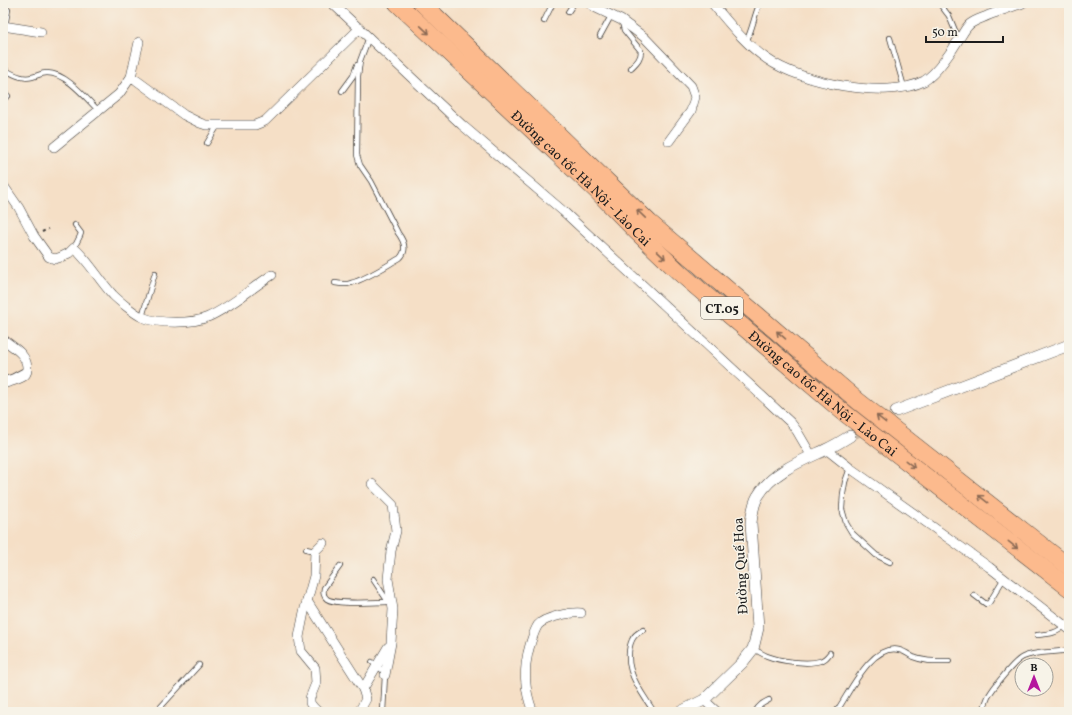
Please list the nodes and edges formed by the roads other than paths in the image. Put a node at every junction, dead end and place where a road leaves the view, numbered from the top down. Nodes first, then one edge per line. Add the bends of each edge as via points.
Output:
1 (332, 3) edge
2 (397, 3) edge
3 (422, 3) edge
4 (553, 3) edge
5 (574, 3) edge
6 (589, 3) edge
7 (712, 3) edge
8 (938, 3) edge
9 (1023, 3) edge
10 (759, 5) dead end
11 (8, 10) dead end
12 (568, 12) dead end
13 (611, 16) junction
14 (622, 20) junction
15 (544, 21) dead end
16 (4, 26) edge
17 (360, 28) junction
18 (41, 32) dead end
19 (600, 36) dead end
20 (369, 37) junction
21 (890, 38) dead end
22 (959, 40) junction
23 (139, 42) dead end
24 (746, 42) junction
25 (360, 60) junction
26 (631, 68) dead end
27 (3, 69) edge
28 (131, 77) junction
29 (904, 87) junction
30 (342, 91) dead end
31 (8, 96) dead end
32 (3, 99) edge
33 (98, 110) junction
34 (218, 126) junction
35 (669, 141) dead end
36 (207, 143) dead end
37 (54, 147) dead end
38 (3, 185) edge
39 (75, 225) dead end
40 (74, 248) junction
41 (155, 273) dead end
42 (272, 275) dead end
43 (335, 283) dead end
44 (142, 317) junction
45 (3, 339) edge
46 (1069, 345) edge
47 (27, 369) junction
48 (3, 380) edge
49 (3, 384) edge
50 (896, 411) tunnel mouth
51 (850, 436) tunnel mouth
52 (826, 449) junction
53 (811, 455) junction
54 (850, 468) junction
55 (372, 484) dead end
56 (323, 543) dead end
57 (306, 548) dead end
58 (315, 551) junction
59 (890, 562) dead end
60 (340, 566) dead end
61 (1069, 566) edge
62 (1004, 578) junction
63 (373, 580) dead end
64 (1069, 588) edge
65 (974, 595) dead end
66 (307, 601) junction
67 (390, 605) junction
68 (582, 614) dead end
69 (1067, 627) edge
70 (644, 630) dead end
71 (1038, 635) dead end
72 (391, 643) junction
73 (753, 648) junction
74 (1069, 650) edge
75 (830, 654) dead end
76 (949, 661) dead end
77 (374, 664) junction
78 (199, 665) dead end
79 (385, 675) junction
80 (363, 689) junction
81 (704, 700) junction
82 (770, 700) dead end
83 (156, 712) edge
84 (318, 712) edge
85 (359, 712) edge
86 (383, 712) edge
87 (532, 712) edge
88 (654, 712) edge
89 (680, 712) edge
90 (717, 712) edge
91 (756, 712) edge
92 (836, 712) edge
93 (983, 712) edge

1 - 17 street
2 -> 64 highway, Đường cao tốc Hà Nội - Lào Cai / CT.05 via 597,191 680,273 842,411
61 -> 3 highway, Đường cao tốc Hà Nội - Lào Cai / CT.05 via 858,401 650,223
4 - 15 lane
5 - 12 lane
6 - 13 street
7 - 24 street
8 - 22 lane via 949,16
9 - 22 street via 971,23
10 - 24 lane
11 - 16 lane
13 - 14 street
13 - 19 lane
14 - 26 lane via 624,30 641,51 641,56
14 - 35 street via 644,37 691,86 695,97 691,111
16 - 18 street
17 - 20 street
17 - 34 street via 265,121 255,125
20 - 25 lane
20 - 53 street via 462,125 563,211 785,418
21 - 29 lane
22 - 29 street via 937,70 926,80
23 - 28 street
24 - 29 street via 768,60 813,79 847,87 879,90
25 - 30 lane
25 - 43 lane via 357,155 405,247 400,258 364,278 350,284
27 - 33 lane via 21,78 55,74 67,80
28 - 33 street via 119,94
28 - 34 street via 184,115 206,126
31 - 32 lane
33 - 37 street
34 - 36 lane
38 - 40 street via 49,257 61,257
39 - 40 lane via 81,233
40 - 44 street via 113,295
41 - 44 lane
42 - 44 street via 207,318 178,322
45 - 47 street via 20,353
46 - 50 street
47 - 48 lane
47 - 49 street via 25,376
51 - 52 street, Đường Quế Hoa
52 - 53 street, Đường Quế Hoa
52 - 54 street
53 - 73 street, Đường Quế Hoa via 781,472 766,485 752,510 758,628
54 - 59 lane via 843,494 842,509 846,523 852,533 876,555
54 - 62 street
55 - 67 street via 393,506 396,531 388,579
56 - 58 street
57 - 58 lane
58 - 66 street via 314,576
60 - 67 lane via 324,588 327,600
62 - 65 lane via 989,603 986,604
62 - 69 street
63 - 67 lane
66 - 80 street
66 - 84 street via 299,646 315,668 316,683 310,703
67 - 72 street
68 - 87 street via 565,614 537,626 528,653 525,673 527,699
69 - 71 lane via 1057,632
70 - 88 lane via 632,639 629,662 635,680
72 - 77 street
72 - 79 street
73 - 75 lane via 768,656 807,663 820,662
73 - 81 street, Đường Quế Hoa via 742,663
74 - 93 lane via 1022,657 996,685
76 - 92 lane via 925,661 898,649 877,655 865,667
77 - 79 lane
77 - 80 street
78 - 83 lane
79 - 86 lane
80 - 85 street via 366,698
81 - 89 street, Đường Quế Hoa
81 - 90 street
82 - 91 lane via 762,703

